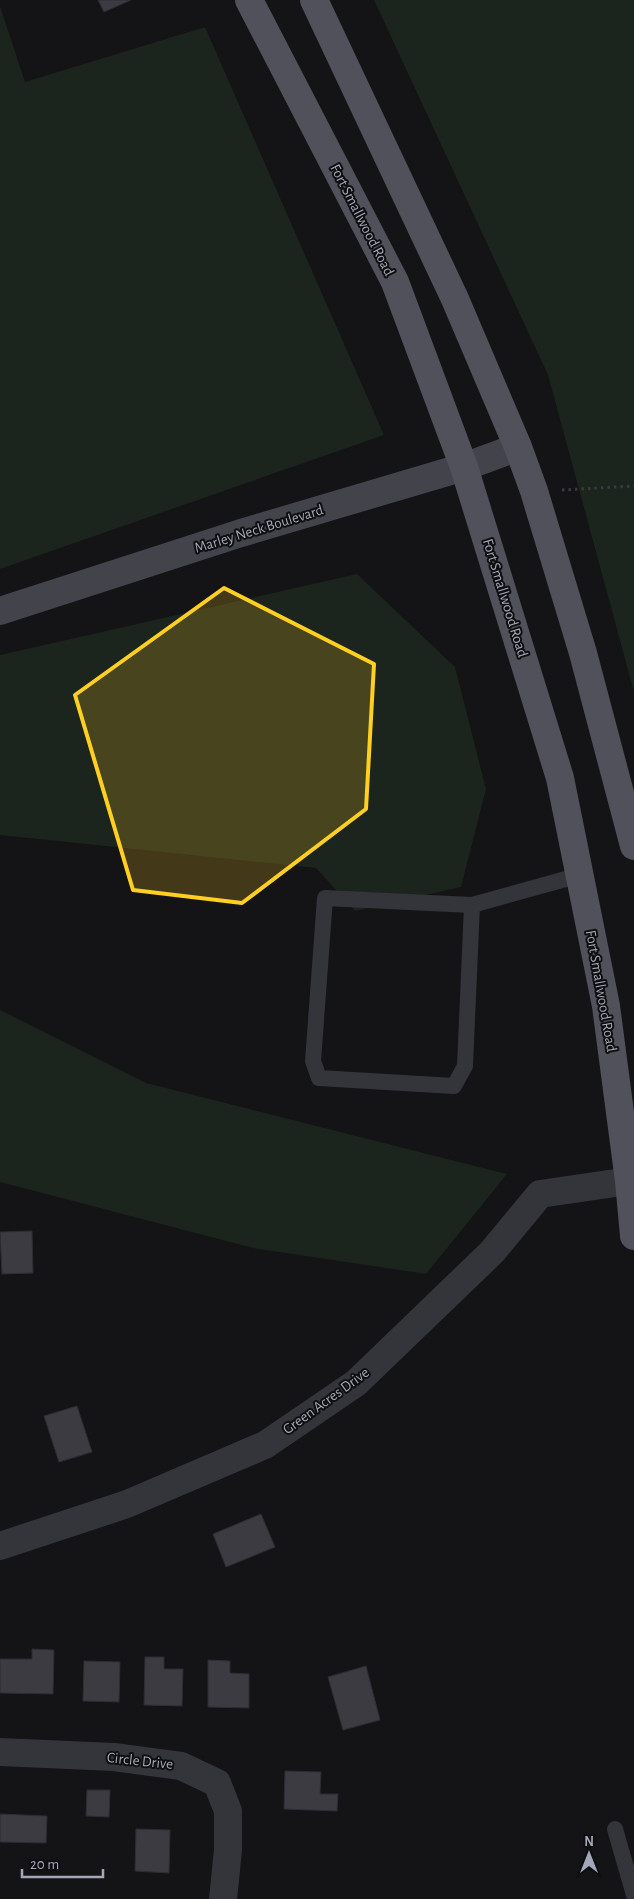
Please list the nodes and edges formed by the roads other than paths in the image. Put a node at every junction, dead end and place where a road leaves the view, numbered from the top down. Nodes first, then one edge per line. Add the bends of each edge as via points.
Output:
1 (249, 0) edge
2 (314, 0) edge
3 (518, 448) junction
4 (464, 467) junction
5 (0, 611) edge
6 (634, 846) edge
7 (580, 875) junction
8 (472, 905) junction
9 (629, 1181) junction
10 (634, 1236) edge
11 (0, 1546) edge
12 (0, 1752) edge
13 (616, 1829) dead end
14 (633, 1888) edge
15 (223, 1899) edge

1 - 4 main road, Fort Smallwood Road via 394,282
2 - 3 main road via 454,299
3 - 4 main road, Marley Neck Boulevard
3 - 6 main road via 583,653
4 - 5 main road, Marley Neck Boulevard via 241,533
4 - 7 main road, Fort Smallwood Road via 560,778
7 - 8 lane
7 - 9 main road, Fort Smallwood Road via 606,1006
8 - 8 lane via 325,898 313,1061 319,1078 454,1086 465,1066
9 - 10 main road, Fort Smallwood Road
9 - 11 street, Green Acres Drive via 540,1194 492,1252 356,1383 265,1445 127,1504
12 - 15 street, Circle Drive via 114,1757 181,1766 217,1783 228,1812
13 - 14 lane

